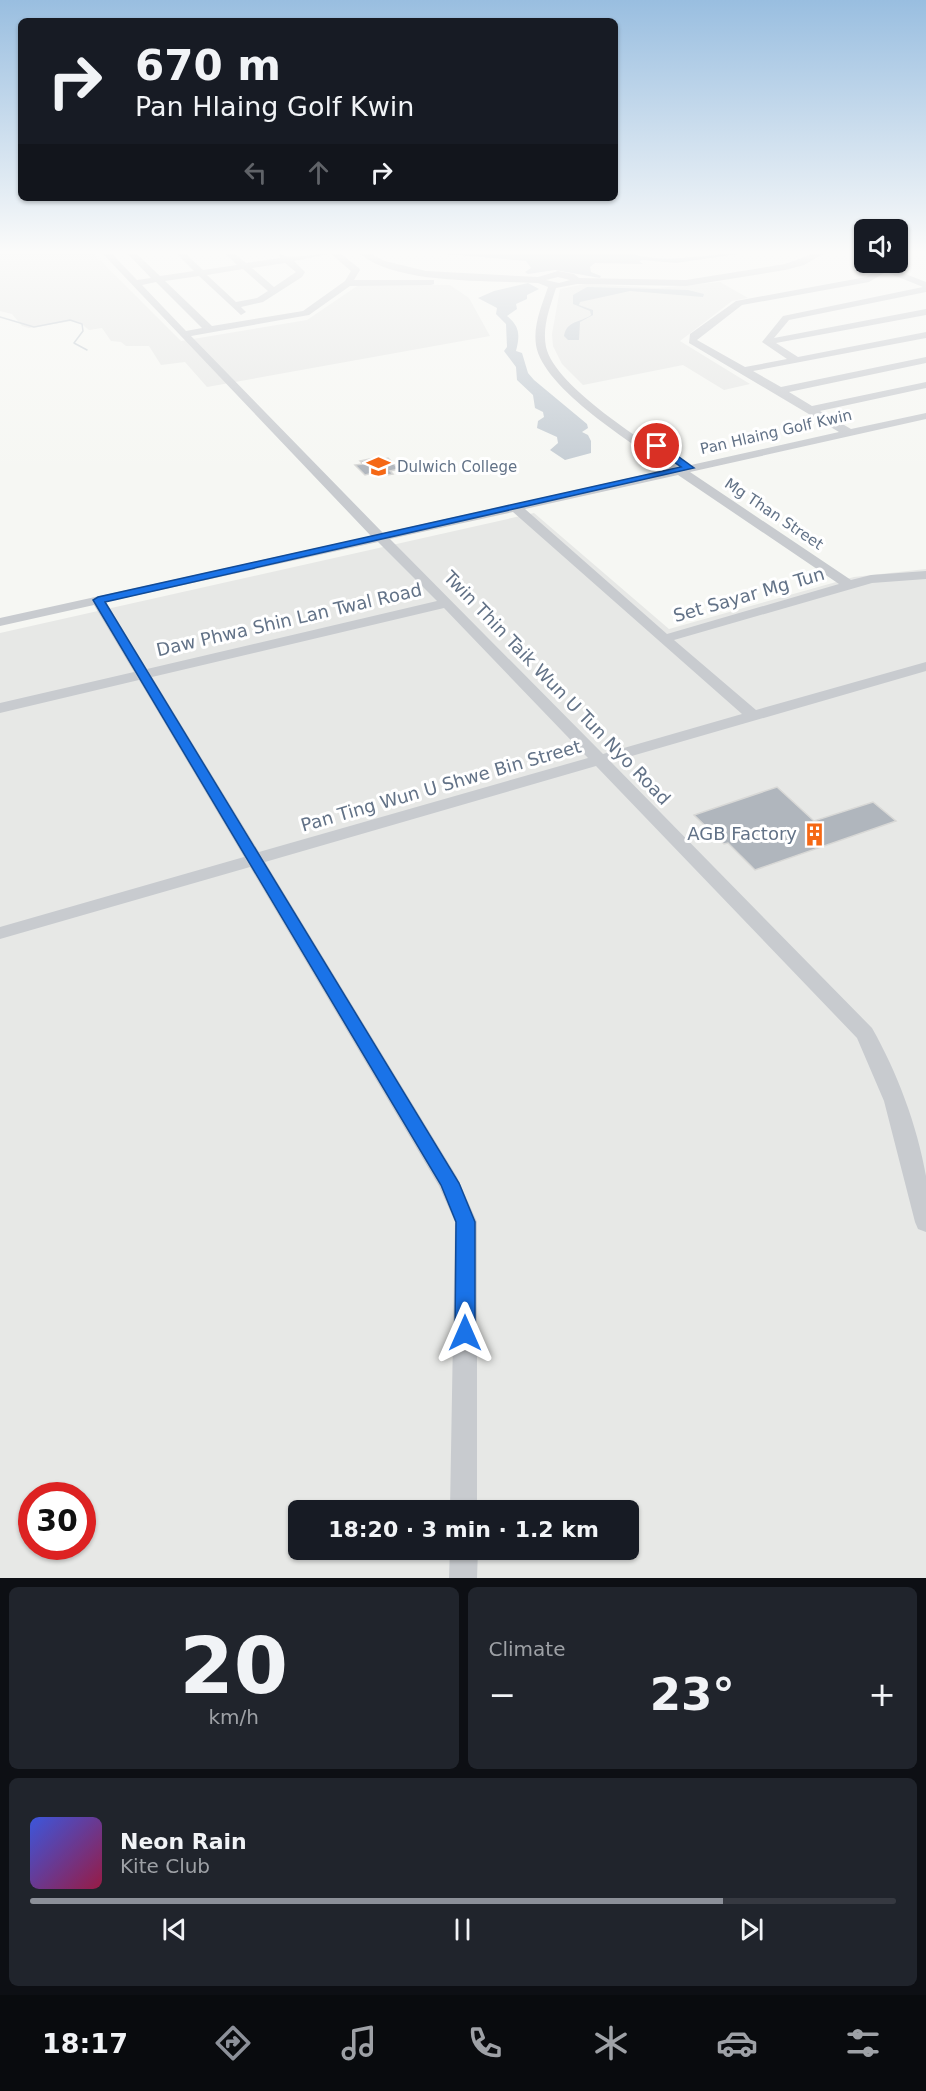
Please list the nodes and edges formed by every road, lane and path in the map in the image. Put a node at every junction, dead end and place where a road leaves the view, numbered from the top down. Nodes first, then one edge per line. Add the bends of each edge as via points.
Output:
1 (178, 328) edge
2 (208, 328) edge
3 (224, 328) edge
4 (542, 328) edge
5 (705, 328) edge
6 (777, 328) edge
7 (847, 328) edge
8 (852, 328) edge
9 (210, 330) junction
10 (184, 334) junction
11 (926, 335) edge
12 (767, 342) junction
13 (882, 344) junction
14 (796, 360) junction
15 (923, 363) edge
16 (744, 370) junction
17 (926, 385) edge
18 (779, 391) junction
19 (810, 410) junction
20 (926, 416) edge
21 (849, 433) junction
22 (685, 469) junction
23 (516, 508) junction
24 (380, 537) junction
25 (926, 575) edge
26 (849, 585) junction
27 (98, 600) junction
28 (447, 603) junction
29 (0, 622) edge
30 (664, 639) junction
31 (926, 666) edge
32 (144, 674) junction
33 (0, 708) edge
34 (755, 717) junction
35 (601, 762) junction
36 (253, 859) junction
37 (0, 933) edge
38 (926, 1222) edge
39 (464, 1500) edge
40 (464, 1560) edge
41 (463, 1578) edge

1 - 10 street, Twin Thin Taik Wun U Tun Nyo Road
2 - 9 street
3 - 9 street
4 - 22 street, Mg Than Street via 543,355 578,396
5 - 16 street via 692,341
6 - 12 street
7 - 12 street
8 - 13 street
9 - 10 street
10 - 24 street, Twin Thin Taik Wun U Tun Nyo Road
11 - 13 street
12 - 14 street
13 - 14 street
13 - 15 street
14 - 16 street
15 - 18 street
16 - 18 street
17 - 19 street
18 - 19 street
19 - 21 street
20 - 21 street, Pan Hlaing Golf Kwin
21 - 22 street, Pan Hlaing Golf Kwin
22 - 23 street, Pan Hlaing Golf Kwin
22 - 26 street, Mg Than Street
23 - 24 street, Pan Hlaing Golf Kwin
23 - 30 street
24 - 27 street, Pan Hlaing Golf Kwin
24 - 28 street, Twin Thin Taik Wun U Tun Nyo Road
25 - 26 street, Set Sayar Mg Tun
26 - 30 street, Set Sayar Mg Tun
27 - 29 street, Pan Hlaing Golf Kwin
27 - 32 street
28 - 32 street, Daw Phwa Shin Lan Twal Road
28 - 35 street, Twin Thin Taik Wun U Tun Nyo Road
30 - 34 street, Set Sayar Mg Tun
31 - 34 street, Pan Ting Wun U Shwe Bin Street
32 - 33 street, Daw Phwa Shin Lan Twal Road
32 - 36 street
34 - 35 street, Pan Ting Wun U Shwe Bin Street
35 - 36 street, Pan Ting Wun U Shwe Bin Street
35 - 38 street, Twin Thin Taik Wun U Tun Nyo Road via 865,1033 890,1086
36 - 37 street, Pan Ting Wun U Shwe Bin Street
36 - 39 street via 449,1183 466,1222
40 - 41 street

